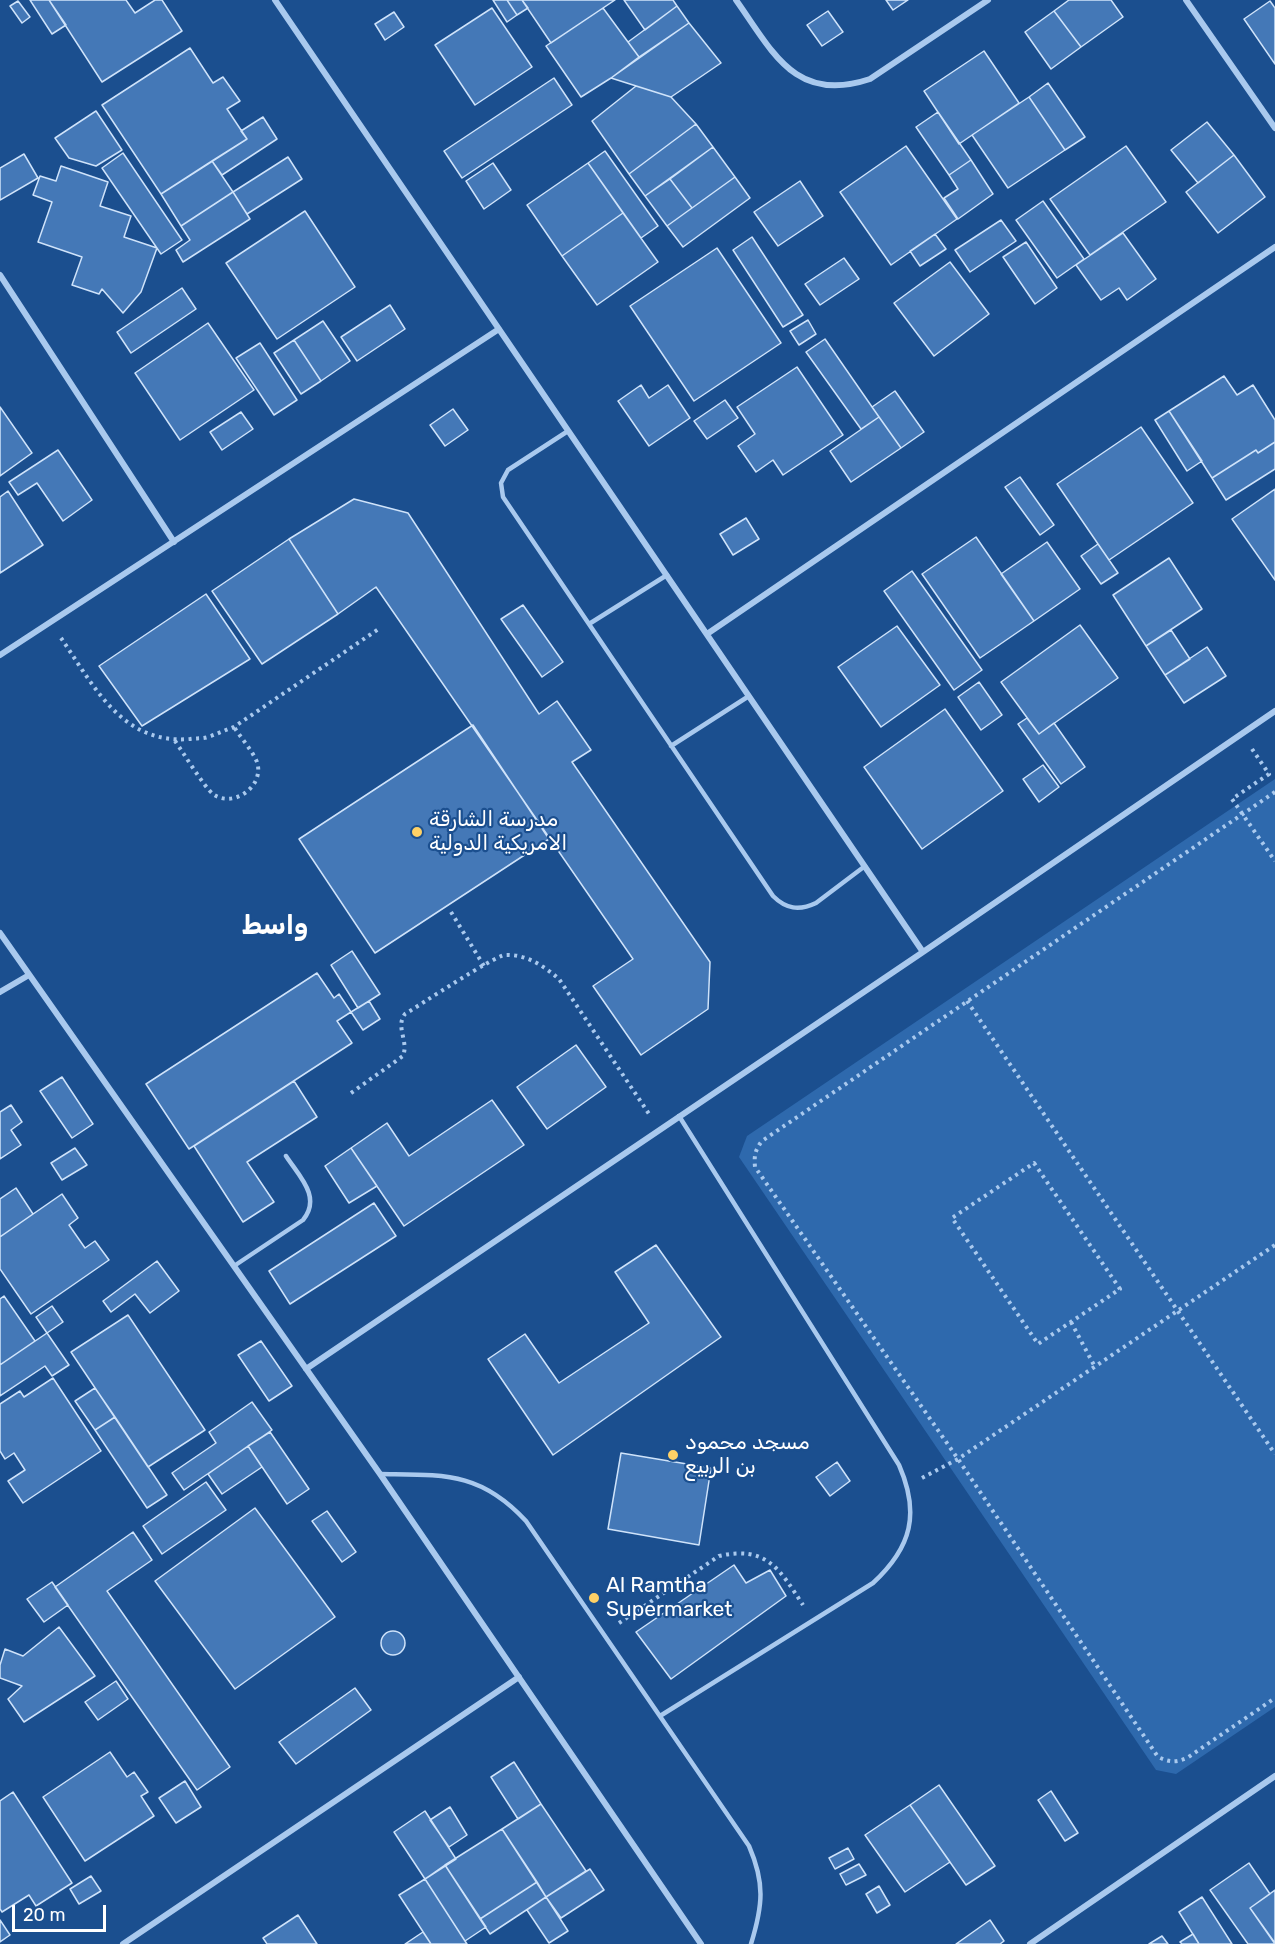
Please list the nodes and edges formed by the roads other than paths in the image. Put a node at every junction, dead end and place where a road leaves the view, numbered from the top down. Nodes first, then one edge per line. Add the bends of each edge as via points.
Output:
1 (275, 0) edge
2 (736, 0) edge
3 (988, 0) edge
4 (1186, 0) edge
5 (1275, 128) edge
6 (1275, 247) edge
7 (0, 275) edge
8 (499, 329) junction
9 (568, 431) junction
10 (174, 542) junction
11 (667, 575) junction
12 (589, 624) junction
13 (707, 634) junction
14 (0, 655) edge
15 (749, 696) junction
16 (1275, 711) edge
17 (671, 746) junction
18 (865, 866) junction
19 (0, 933) edge
20 (923, 952) junction
21 (29, 975) junction
22 (0, 992) edge
23 (679, 1116) junction
24 (286, 1156) dead end
25 (234, 1266) junction
26 (306, 1369) junction
27 (380, 1474) junction
28 (519, 1677) junction
29 (660, 1716) junction
30 (1275, 1776) edge
31 (123, 1944) edge
32 (701, 1944) edge
33 (751, 1944) edge
34 (1030, 1944) edge

1 - 8 street
2 - 3 street via 779,60 811,82 831,86 870,79
4 - 5 street
6 - 13 street
7 - 10 street
8 - 9 street
8 - 10 street
9 - 11 street
9 - 12 lane via 508,470 500,490
10 - 14 street
11 - 12 lane
11 - 13 street
12 - 17 lane
13 - 15 street
15 - 17 lane
15 - 18 street
16 - 20 street
17 - 18 lane via 773,896 788,907 798,909 816,903
18 - 20 street
19 - 21 street
20 - 23 street
21 - 22 street
21 - 25 street
23 - 26 street
23 - 29 lane via 899,1465 908,1485 911,1507 902,1550 873,1583
24 - 25 lane via 310,1193 308,1214
25 - 26 street
26 - 27 street
27 - 28 street
27 - 29 lane via 459,1478 496,1494 512,1506
28 - 31 street
28 - 32 street
29 - 33 lane via 749,1846 756,1863 762,1899
30 - 34 street

